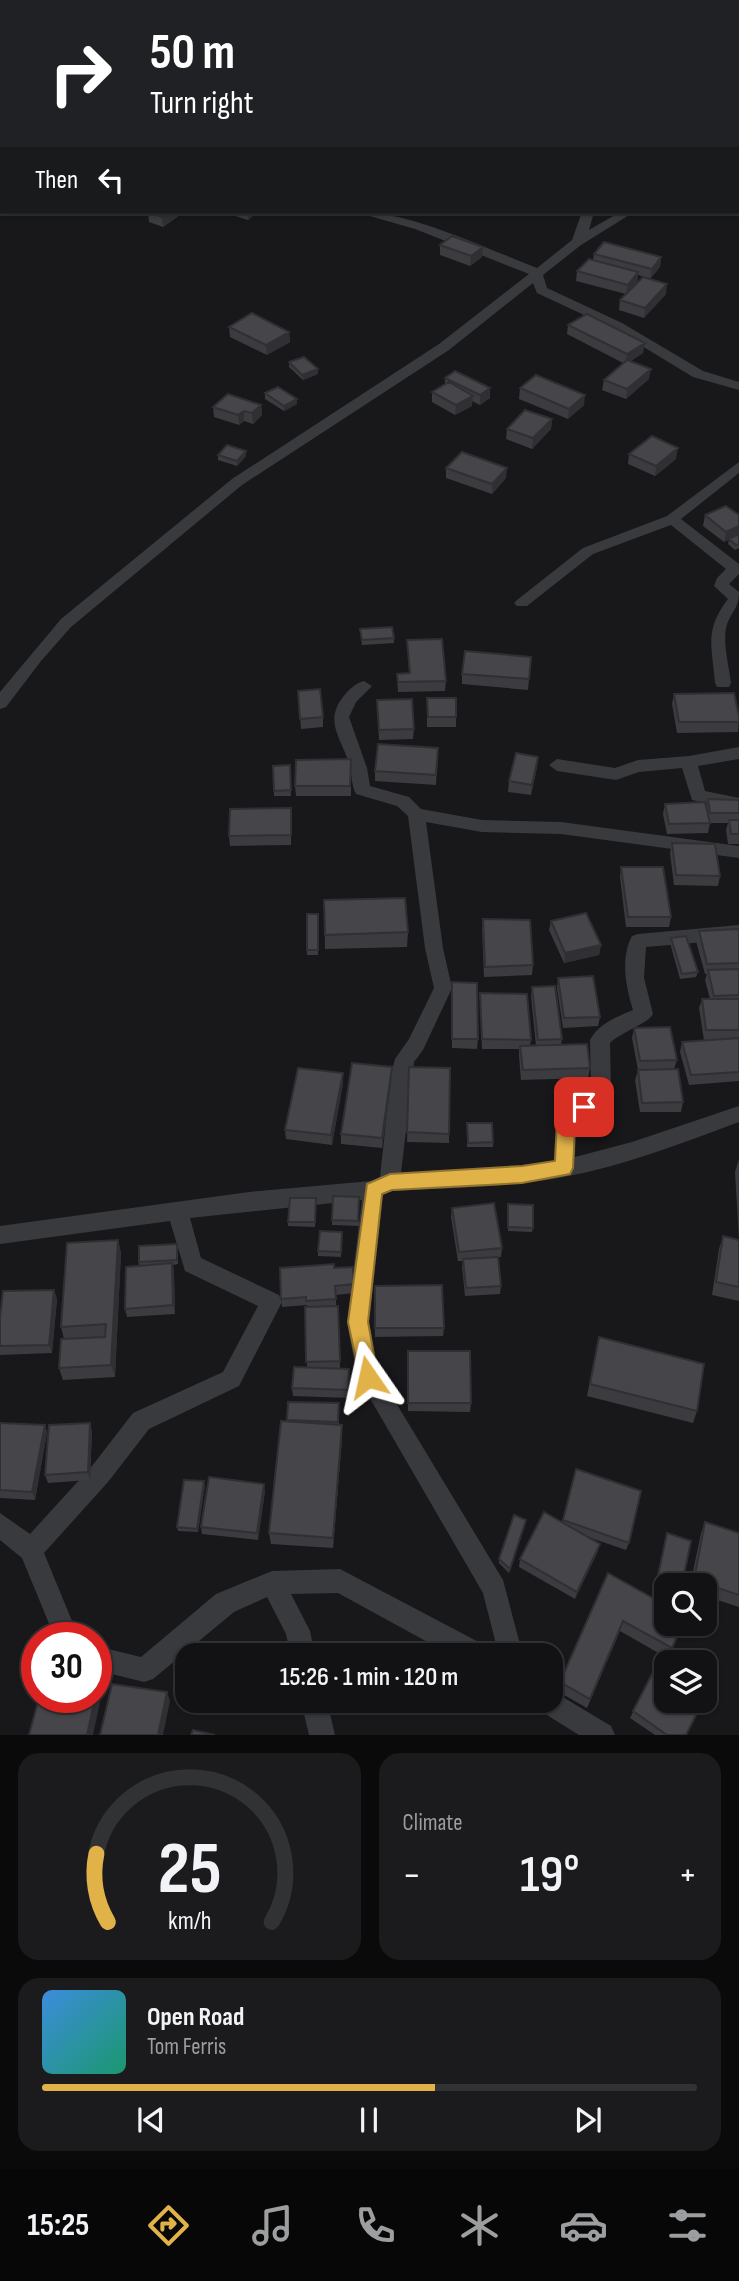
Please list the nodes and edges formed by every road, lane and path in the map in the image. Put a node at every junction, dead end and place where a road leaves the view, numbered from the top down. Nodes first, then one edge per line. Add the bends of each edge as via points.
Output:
1 (370, 214) edge
2 (588, 214) edge
3 (625, 214) edge
4 (577, 242) junction
5 (536, 272) junction
6 (739, 386) edge
7 (739, 466) edge
8 (672, 519) junction
9 (522, 603) dead end
10 (723, 682) dead end
11 (364, 686) dead end
12 (3, 695) edge
13 (739, 753) edge
14 (689, 762) junction
15 (557, 765) dead end
16 (739, 804) edge
17 (416, 814) junction
18 (739, 852) edge
19 (739, 932) edge
20 (739, 1114) edge
21 (564, 1168) junction
22 (382, 1186) junction
23 (178, 1211) junction
24 (0, 1236) edge
25 (0, 1525) edge
26 (31, 1550) junction
27 (272, 1583) junction
28 (60, 1622) edge
29 (300, 1643) edge
30 (455, 1643) edge
31 (508, 1643) edge
32 (112, 1662) edge
33 (563, 1710) edge
34 (316, 1713) edge
35 (321, 1735) edge
36 (602, 1735) edge

1 - 5 street via 419,227
2 - 4 street
3 - 4 street
4 - 5 street
5 - 6 street via 541,290 618,327 698,374
5 - 12 street via 444,347 237,482 66,624
7 - 8 street
8 - 9 street via 587,551
8 - 10 street via 734,568 721,586 737,598 718,630
11 - 17 street via 342,710 340,727 359,767 362,790 403,801
13 - 14 street
14 - 15 street via 638,766 616,774
14 - 16 street via 698,796
17 - 18 street via 482,826 561,828
17 - 22 street via 443,988 405,1059
19 - 21 street via 638,941 632,959 633,978 644,1014 614,1027 600,1040 601,1091 566,1122
20 - 21 street via 606,1159
21 - 22 street
22 - 23 street
22 - 31 street via 358,1322 368,1377 494,1589
23 - 24 street
23 - 26 street via 192,1264 271,1302 231,1379 141,1421
25 - 26 street
26 - 28 street
27 - 29 street
27 - 30 street via 340,1581
27 - 32 street via 225,1603 144,1671
33 - 36 street
34 - 35 street

